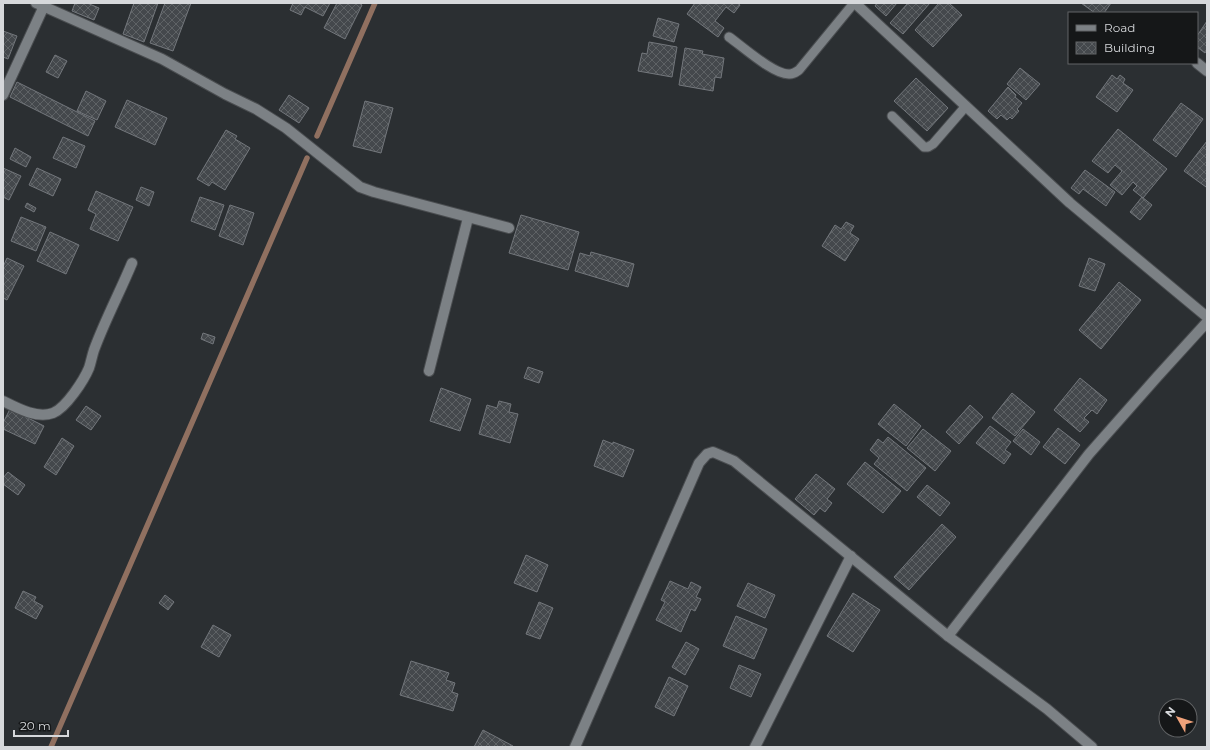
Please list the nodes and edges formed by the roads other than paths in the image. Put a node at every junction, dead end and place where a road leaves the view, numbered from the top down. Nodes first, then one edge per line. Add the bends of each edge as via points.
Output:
1 (854, 3) edge
2 (40, 4) edge
3 (729, 37) dead end
4 (1198, 63) edge
5 (1207, 71) edge
6 (3, 95) edge
7 (966, 106) junction
8 (892, 116) dead end
9 (468, 218) junction
10 (509, 228) dead end
11 (132, 262) dead end
12 (1207, 316) edge
13 (1207, 322) edge
14 (429, 371) dead end
15 (3, 401) edge
16 (851, 556) junction
17 (948, 636) junction
18 (575, 747) edge
19 (755, 747) edge
20 (1092, 747) edge

1 - 3 lane via 794,73 782,73 767,65
1 - 7 street
2 - 6 street
2 - 9 street via 162,59 256,109 286,128 360,187
4 - 5 street
7 - 8 lane via 928,147 924,147
7 - 12 street via 1070,203
9 - 10 street
9 - 14 street
11 - 15 street via 94,350 89,368 72,396 61,408 53,413 34,413
13 - 17 street via 1089,454
16 - 17 street
16 - 18 street via 734,461 713,452 708,454 699,463
16 - 19 street
17 - 20 street via 1046,709

